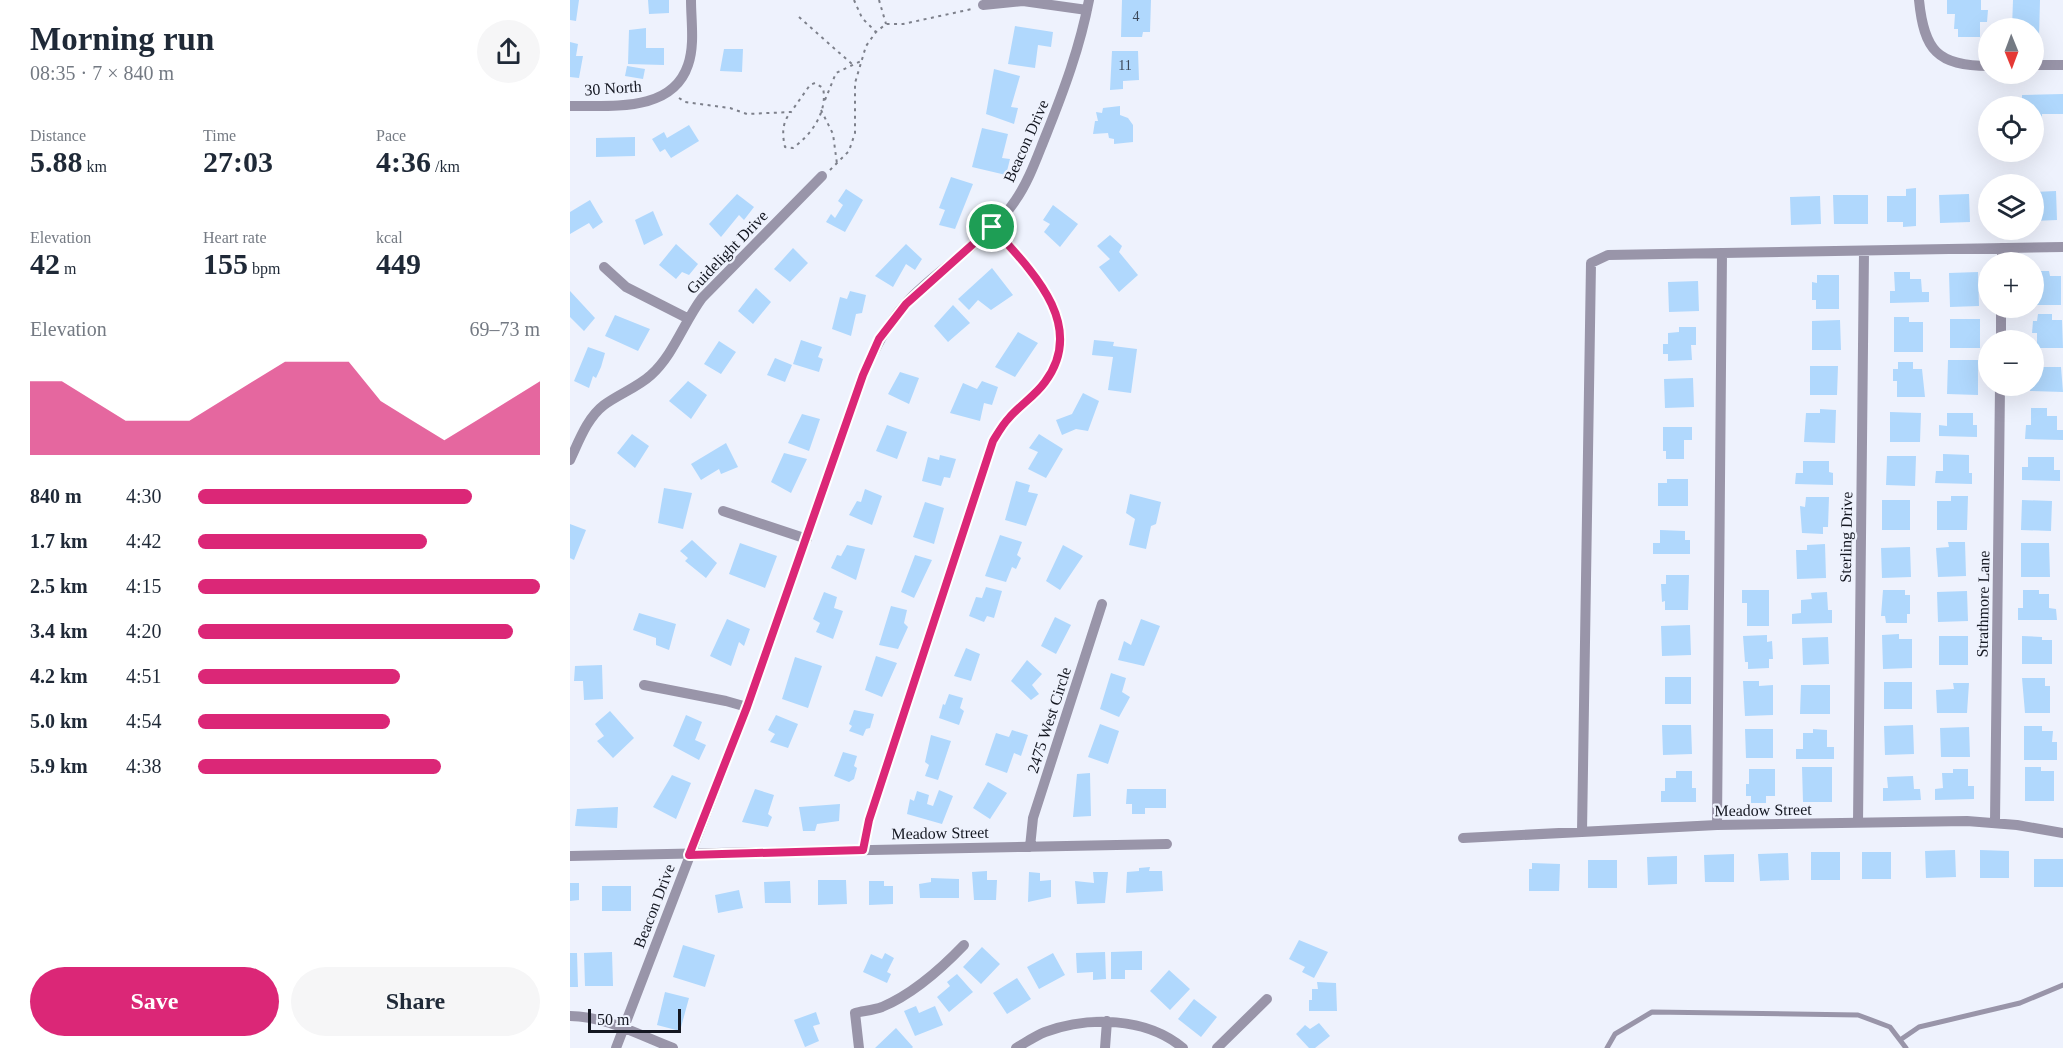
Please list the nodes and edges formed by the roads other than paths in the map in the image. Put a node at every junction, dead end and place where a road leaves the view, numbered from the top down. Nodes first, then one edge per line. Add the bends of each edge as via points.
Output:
1 (691, 0) edge
2 (1919, 0) edge
3 (983, 5) road end
4 (1088, 5) edge
5 (2044, 65) edge
6 (2063, 65) edge
7 (1978, 66) edge
8 (570, 106) edge
9 (822, 176) road end
10 (992, 227) junction
11 (2063, 247) edge
12 (2002, 248) junction
13 (1864, 251) junction
14 (2002, 252) edge
15 (1722, 253) junction
16 (604, 267) dead end
17 (687, 318) junction
18 (2000, 396) edge
19 (570, 460) edge
20 (723, 511) dead end
21 (807, 539) junction
22 (1102, 604) dead end
23 (644, 686) dead end
24 (747, 707) junction
25 (1995, 822) junction
26 (1858, 823) junction
27 (1717, 825) junction
28 (1581, 832) junction
29 (2063, 832) edge
30 (1463, 838) dead end
31 (1167, 844) dead end
32 (1030, 847) junction
33 (863, 850) junction
34 (689, 855) junction
35 (570, 856) edge
36 (964, 945) dead end
37 (2063, 985) edge
38 (1268, 999) dead end
39 (570, 1016) edge
40 (1107, 1021) junction
41 (623, 1028) junction
42 (1900, 1040) junction
43 (616, 1048) edge
44 (673, 1048) edge
45 (859, 1048) edge
46 (1016, 1048) edge
47 (1105, 1048) edge
48 (1183, 1048) edge
49 (1217, 1048) edge
50 (1606, 1048) edge
51 (1906, 1048) edge

1 - 8 street, 30 North via 692,43 688,65 678,85 658,99 630,105
2 - 7 street via 1924,33 1937,55 1963,66
3 - 4 street via 1023,1
4 - 10 street, Beacon Drive via 1070,74 1032,169 1016,201
5 - 6 street
9 - 17 street, Guidelight Drive
10 - 21 street, Beacon Drive via 906,304 879,339
10 - 33 street via 1040,284 1053,306 1060,325 1060,348 1055,367 1044,384 1008,418 993,441 869,820
11 - 12 street
12 - 13 street
12 - 14 street
13 - 15 street
13 - 26 street, Sterling Drive
15 - 27 street
15 - 28 street via 1608,255 1591,263
16 - 17 street via 626,287
17 - 19 street, Guidelight Drive via 668,356 650,376 602,407 587,425
18 - 25 street, Strathmore Lane
20 - 21 street
21 - 24 street, Beacon Drive
22 - 32 street, 2475 West Circle via 1033,818
23 - 24 street
24 - 34 street, Beacon Drive
25 - 26 street, Meadow Street
25 - 29 street, Meadow Street
26 - 27 street, Meadow Street
27 - 28 street, Meadow Street
28 - 30 street, Meadow Street
31 - 32 street, Meadow Street
32 - 33 street, Meadow Street
33 - 34 street, Meadow Street
34 - 35 street, Meadow Street
34 - 41 street, Beacon Drive
36 - 45 street via 917,987 881,1007 855,1013
37 - 42 lane via 2019,1003 1919,1027
38 - 49 street
39 - 41 street
40 - 46 street via 1070,1024 1042,1033
40 - 47 street
40 - 48 street via 1143,1027
41 - 43 street, Beacon Drive
41 - 44 street
42 - 50 lane via 1890,1027 1858,1015 1652,1012 1615,1034
42 - 51 lane

